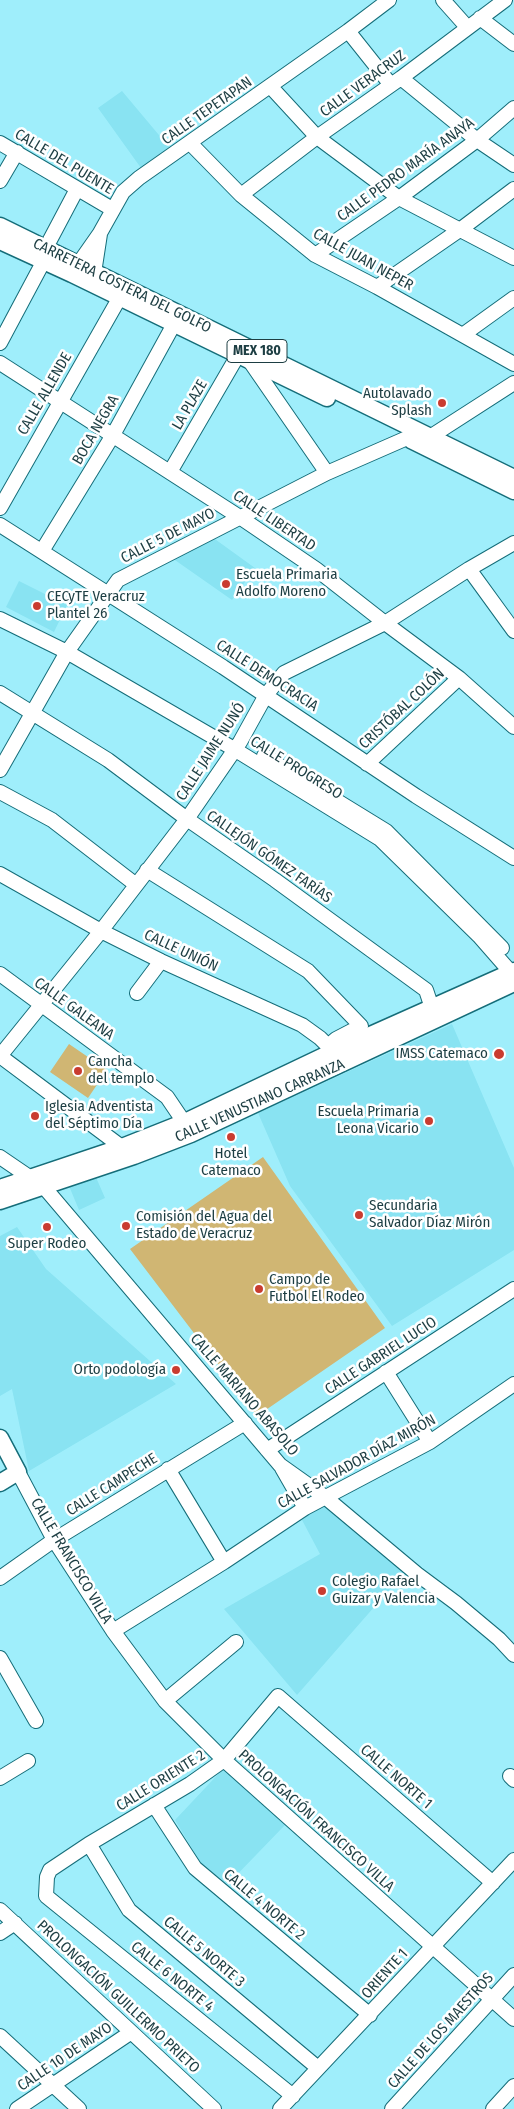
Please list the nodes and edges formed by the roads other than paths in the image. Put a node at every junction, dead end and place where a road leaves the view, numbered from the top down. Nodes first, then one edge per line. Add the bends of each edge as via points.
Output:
1 (389, 0) edge
2 (443, 0) edge
3 (505, 0) edge
4 (480, 18) junction
5 (467, 27) junction
6 (348, 31) junction
7 (514, 44) edge
8 (396, 81) junction
9 (270, 86) junction
10 (514, 108) edge
11 (317, 137) junction
12 (477, 140) junction
13 (0, 143) edge
14 (190, 143) junction
15 (17, 152) junction
16 (514, 165) edge
17 (0, 181) edge
18 (77, 189) junction
19 (514, 189) edge
20 (241, 195) junction
21 (399, 198) junction
22 (112, 209) junction
23 (461, 229) junction
24 (100, 233) junction
25 (6, 236) edge
26 (47, 250) junction
27 (315, 255) junction
28 (514, 258) edge
29 (74, 269) junction
30 (92, 278) junction
31 (377, 287) junction
32 (120, 297) junction
33 (514, 298) edge
34 (174, 324) junction
35 (464, 334) junction
36 (0, 343) edge
37 (243, 358) junction
38 (0, 363) edge
39 (514, 364) edge
40 (514, 383) edge
41 (60, 400) junction
42 (112, 435) junction
43 (430, 437) junction
44 (407, 438) junction
45 (170, 472) junction
46 (327, 473) junction
47 (514, 478) edge
48 (514, 491) edge
49 (0, 508) edge
50 (241, 518) junction
51 (0, 525) edge
52 (514, 543) edge
53 (42, 551) junction
54 (469, 569) junction
55 (109, 593) junction
56 (0, 608) edge
57 (0, 618) edge
58 (384, 623) junction
59 (514, 631) edge
60 (70, 649) junction
61 (458, 678) junction
62 (0, 693) edge
63 (266, 695) junction
64 (34, 713) junction
65 (514, 727) edge
66 (237, 745) junction
67 (367, 764) junction
68 (0, 770) edge
69 (0, 792) edge
70 (187, 819) junction
71 (514, 858) edge
72 (146, 870) junction
73 (0, 874) edge
74 (135, 884) junction
75 (101, 931) junction
76 (161, 960) junction
77 (513, 973) edge
78 (0, 974) edge
79 (137, 993) dead end
80 (40, 1005) junction
81 (432, 1008) junction
82 (332, 1055) junction
83 (0, 1056) edge
84 (188, 1128) junction
85 (128, 1152) junction
86 (0, 1157) edge
87 (38, 1182) junction
88 (0, 1188) edge
89 (0, 1201) edge
90 (511, 1297) edge
91 (386, 1372) junction
92 (514, 1384) edge
93 (245, 1423) junction
94 (0, 1438) edge
95 (430, 1442) junction
96 (266, 1450) junction
97 (280, 1466) junction
98 (168, 1469) junction
99 (18, 1472) junction
100 (0, 1483) edge
101 (325, 1497) junction
102 (305, 1508) junction
103 (54, 1540) junction
104 (224, 1562) junction
105 (0, 1578) edge
106 (113, 1631) junction
107 (236, 1642) dead end
108 (514, 1656) edge
109 (0, 1658) edge
110 (278, 1696) joint
111 (164, 1701) junction
112 (36, 1720) dead end
113 (224, 1760) junction
114 (28, 1761) dead end
115 (0, 1778) edge
116 (154, 1805) junction
117 (89, 1844) junction
118 (514, 1860) edge
119 (47, 1876) joint
120 (493, 1883) junction
121 (0, 1910) edge
122 (15, 1923) junction
123 (0, 1933) edge
124 (432, 1946) junction
125 (514, 1975) edge
126 (492, 1999) junction
127 (370, 2015) junction
128 (514, 2019) edge
129 (130, 2033) junction
130 (0, 2036) edge
131 (318, 2068) junction
132 (53, 2085) junction
133 (514, 2086) edge
134 (293, 2096) junction
135 (17, 2109) edge
136 (79, 2109) edge
137 (214, 2109) edge
138 (280, 2109) edge
139 (392, 2109) edge
140 (493, 2109) edge

1 - 6 street, CALLE TEPETAPAN
2 - 5 street
3 - 4 street, CALLE VERACRUZ
4 - 5 street, CALLE VERACRUZ
4 - 7 street
5 - 8 street, CALLE VERACRUZ
6 - 8 street
6 - 9 street, CALLE TEPETAPAN
8 - 11 street, CALLE VERACRUZ
8 - 12 street
9 - 11 street
9 - 14 street, CALLE TEPETAPAN
10 - 12 street, CALLE PEDRO MARÍA ANAYA
11 - 20 street, CALLE VERACRUZ
11 - 21 street
12 - 16 street
12 - 21 street, CALLE PEDRO MARÍA ANAYA
13 - 15 street, CALLE DEL PUENTE
14 - 20 street, CALLE JUAN NEPER
14 - 22 street, CALLE TEPETAPAN via 138,178
15 - 17 street
15 - 18 street, CALLE DEL PUENTE
18 - 22 street, CALLE DEL PUENTE
18 - 26 street
19 - 23 street
20 - 27 street, CALLE JUAN NEPER
21 - 23 street
21 - 27 street, CALLE PEDRO MARÍA ANAYA
22 - 24 street, CALLE TEPETAPAN
23 - 28 street
23 - 31 street
24 - 29 street, CALLE TEPETAPAN
24 - 30 street
25 - 26 main road, CARRETERA COSTERA DEL GOLFO / MEX 180
26 - 29 main road, CARRETERA COSTERA DEL GOLFO / MEX 180
26 - 36 street
27 - 31 street, CALLE JUAN NEPER
29 - 30 main road, CARRETERA COSTERA DEL GOLFO / MEX 180
30 - 32 main road, CARRETERA COSTERA DEL GOLFO / MEX 180
30 - 43 main road, CARRETERA COSTERA DEL GOLFO / MEX 180
31 - 35 street, CALLE JUAN NEPER
32 - 34 main road, CARRETERA COSTERA DEL GOLFO / MEX 180
32 - 41 street, CALLE ALLENDE
33 - 35 street
34 - 37 main road, CARRETERA COSTERA DEL GOLFO / MEX 180
34 - 42 street, BOCA NEGRA
35 - 39 street, CALLE JUAN NEPER
37 - 44 main road, CARRETERA COSTERA DEL GOLFO / MEX 180
37 - 45 street, LA PLAZE
37 - 46 street
38 - 41 street, CALLE LIBERTAD
40 - 43 street
41 - 42 street, CALLE LIBERTAD
41 - 49 street, CALLE ALLENDE
42 - 45 street, CALLE LIBERTAD
42 - 53 street, BOCA NEGRA
43 - 47 main road, CARRETERA COSTERA DEL GOLFO / MEX 180
44 - 46 street, CALLE 5 DE MAYO
44 - 48 main road, CARRETERA COSTERA DEL GOLFO / MEX 180
45 - 50 street, CALLE LIBERTAD
46 - 50 street, CALLE 5 DE MAYO
50 - 55 street, CALLE 5 DE MAYO via 118,580
50 - 58 street, CALLE LIBERTAD via 316,568
51 - 53 street, CALLE DEMOCRACIA
52 - 54 street, CALLE JAIME NUNÓ
53 - 55 street, CALLE DEMOCRACIA
54 - 58 street, CALLE JAIME NUNÓ
54 - 59 street
55 - 60 street, CALLE 5 DE MAYO
55 - 63 street, CALLE DEMOCRACIA
56 - 60 street, CALLE PROGRESO
57 - 60 street, CALLE PROGRESO
58 - 61 street, CALLE LIBERTAD
58 - 63 street, CALLE JAIME NUNÓ via 284,672
60 - 64 street, CALLE 5 DE MAYO
60 - 66 street, CALLE PROGRESO
61 - 65 street, CALLE LIBERTAD
61 - 67 street, CRISTÓBAL COLÓN
62 - 64 street, CALLEJÓN GÓMEZ FARÍAS
63 - 66 street, CALLE JAIME NUNÓ
63 - 67 street, CALLE DEMOCRACIA
64 - 68 street, CALLE 5 DE MAYO
64 - 70 street, CALLEJÓN GÓMEZ FARÍAS via 108,760
66 - 70 street, CALLE JAIME NUNÓ
66 - 77 street, CALLE PROGRESO via 383,835
67 - 71 street, CALLE DEMOCRACIA
69 - 74 street via 52,820
70 - 72 street, CALLE JAIME NUNÓ
70 - 81 street, CALLEJÓN GÓMEZ FARÍAS via 426,990
72 - 74 street, CALLE JAIME NUNÓ
72 - 82 street via 308,971 361,1026 336,1039
73 - 75 street, CALLE UNIÓN
74 - 75 street, CALLE JAIME NUNÓ
75 - 76 street, CALLE UNIÓN
75 - 80 street, CALLE JAIME NUNÓ
76 - 79 street
76 - 82 street, CALLE UNIÓN via 302,1025 320,1038
77 - 81 main road, CALLE VENUSTIANO CARRANZA
77 - 82 main road, CALLE VENUSTIANO CARRANZA
78 - 80 street, CALLE GALEANA
80 - 83 street, CALLE JAIME NUNÓ
80 - 84 street, CALLE GALEANA via 168,1098
81 - 82 main road, CALLE VENUSTIANO CARRANZA
82 - 84 main road, CALLE VENUSTIANO CARRANZA
83 - 85 street
84 - 85 main road, CALLE VENUSTIANO CARRANZA
85 - 87 main road, CALLE VENUSTIANO CARRANZA
86 - 87 street, CALLE MARIANO ABASOLO
87 - 88 main road, CALLE VENUSTIANO CARRANZA
87 - 89 main road, CALLE VENUSTIANO CARRANZA
87 - 93 street, CALLE MARIANO ABASOLO
90 - 91 street, CALLE GABRIEL LUCIO
91 - 95 street
91 - 96 street, CALLE GABRIEL LUCIO
92 - 95 street, CALLE SALVADOR DÍAZ MIRÓN
93 - 96 street, CALLE MARIANO ABASOLO
93 - 98 street, CALLE CAMPECHE
94 - 99 main road, CALLE FRANCISCO VILLA
95 - 101 street, CALLE SALVADOR DÍAZ MIRÓN
96 - 97 street, CALLE MARIANO ABASOLO
97 - 101 street, CALLE MARIANO ABASOLO
97 - 102 street
98 - 103 street, CALLE CAMPECHE
98 - 104 street
99 - 100 main road
99 - 103 street, CALLE FRANCISCO VILLA
101 - 102 street, CALLE SALVADOR DÍAZ MIRÓN
101 - 108 street, CALLE MARIANO ABASOLO via 499,1639
102 - 104 street, CALLE SALVADOR DÍAZ MIRÓN
103 - 105 street, CALLE CAMPECHE
103 - 106 street, CALLE FRANCISCO VILLA
104 - 106 street, CALLE SALVADOR DÍAZ MIRÓN
106 - 111 street, PROLONGACIÓN FRANCISCO VILLA
107 - 111 street
109 - 112 street
110 - 113 street, CALLE ORIENTE 2
110 - 120 street, CALLE NORTE 1
111 - 113 street, PROLONGACIÓN FRANCISCO VILLA
113 - 116 street, CALLE ORIENTE 2
113 - 124 street, PROLONGACIÓN FRANCISCO VILLA
114 - 115 street
116 - 117 street, CALLE ORIENTE 2
116 - 127 street, CALLE 4 NORTE 2 via 195,1868
117 - 119 street, CALLE ORIENTE 2 via 50,1870
117 - 131 street, CALLE 5 NORTE 3 via 129,1910
118 - 120 street, ORIENTE 1
119 - 134 street, CALLE 6 NORTE 4 via 46,1896
120 - 124 street, ORIENTE 1
121 - 122 street, PROLONGACIÓN GUILLERMO PRIETO
122 - 123 street
122 - 129 street, PROLONGACIÓN GUILLERMO PRIETO
124 - 126 street, PROLONGACIÓN FRANCISCO VILLA
124 - 127 street, ORIENTE 1
125 - 126 street, CALLE DE LOS MAESTROS
126 - 128 street, PROLONGACIÓN FRANCISCO VILLA
126 - 139 street, CALLE DE LOS MAESTROS
127 - 131 street, ORIENTE 1
129 - 132 street, CALLE 10 DE MAYO
129 - 137 street, PROLONGACIÓN GUILLERMO PRIETO
130 - 132 street
131 - 134 street, ORIENTE 1
132 - 135 street, CALLE 10 DE MAYO
132 - 136 street
133 - 140 street
134 - 138 street, ORIENTE 1

